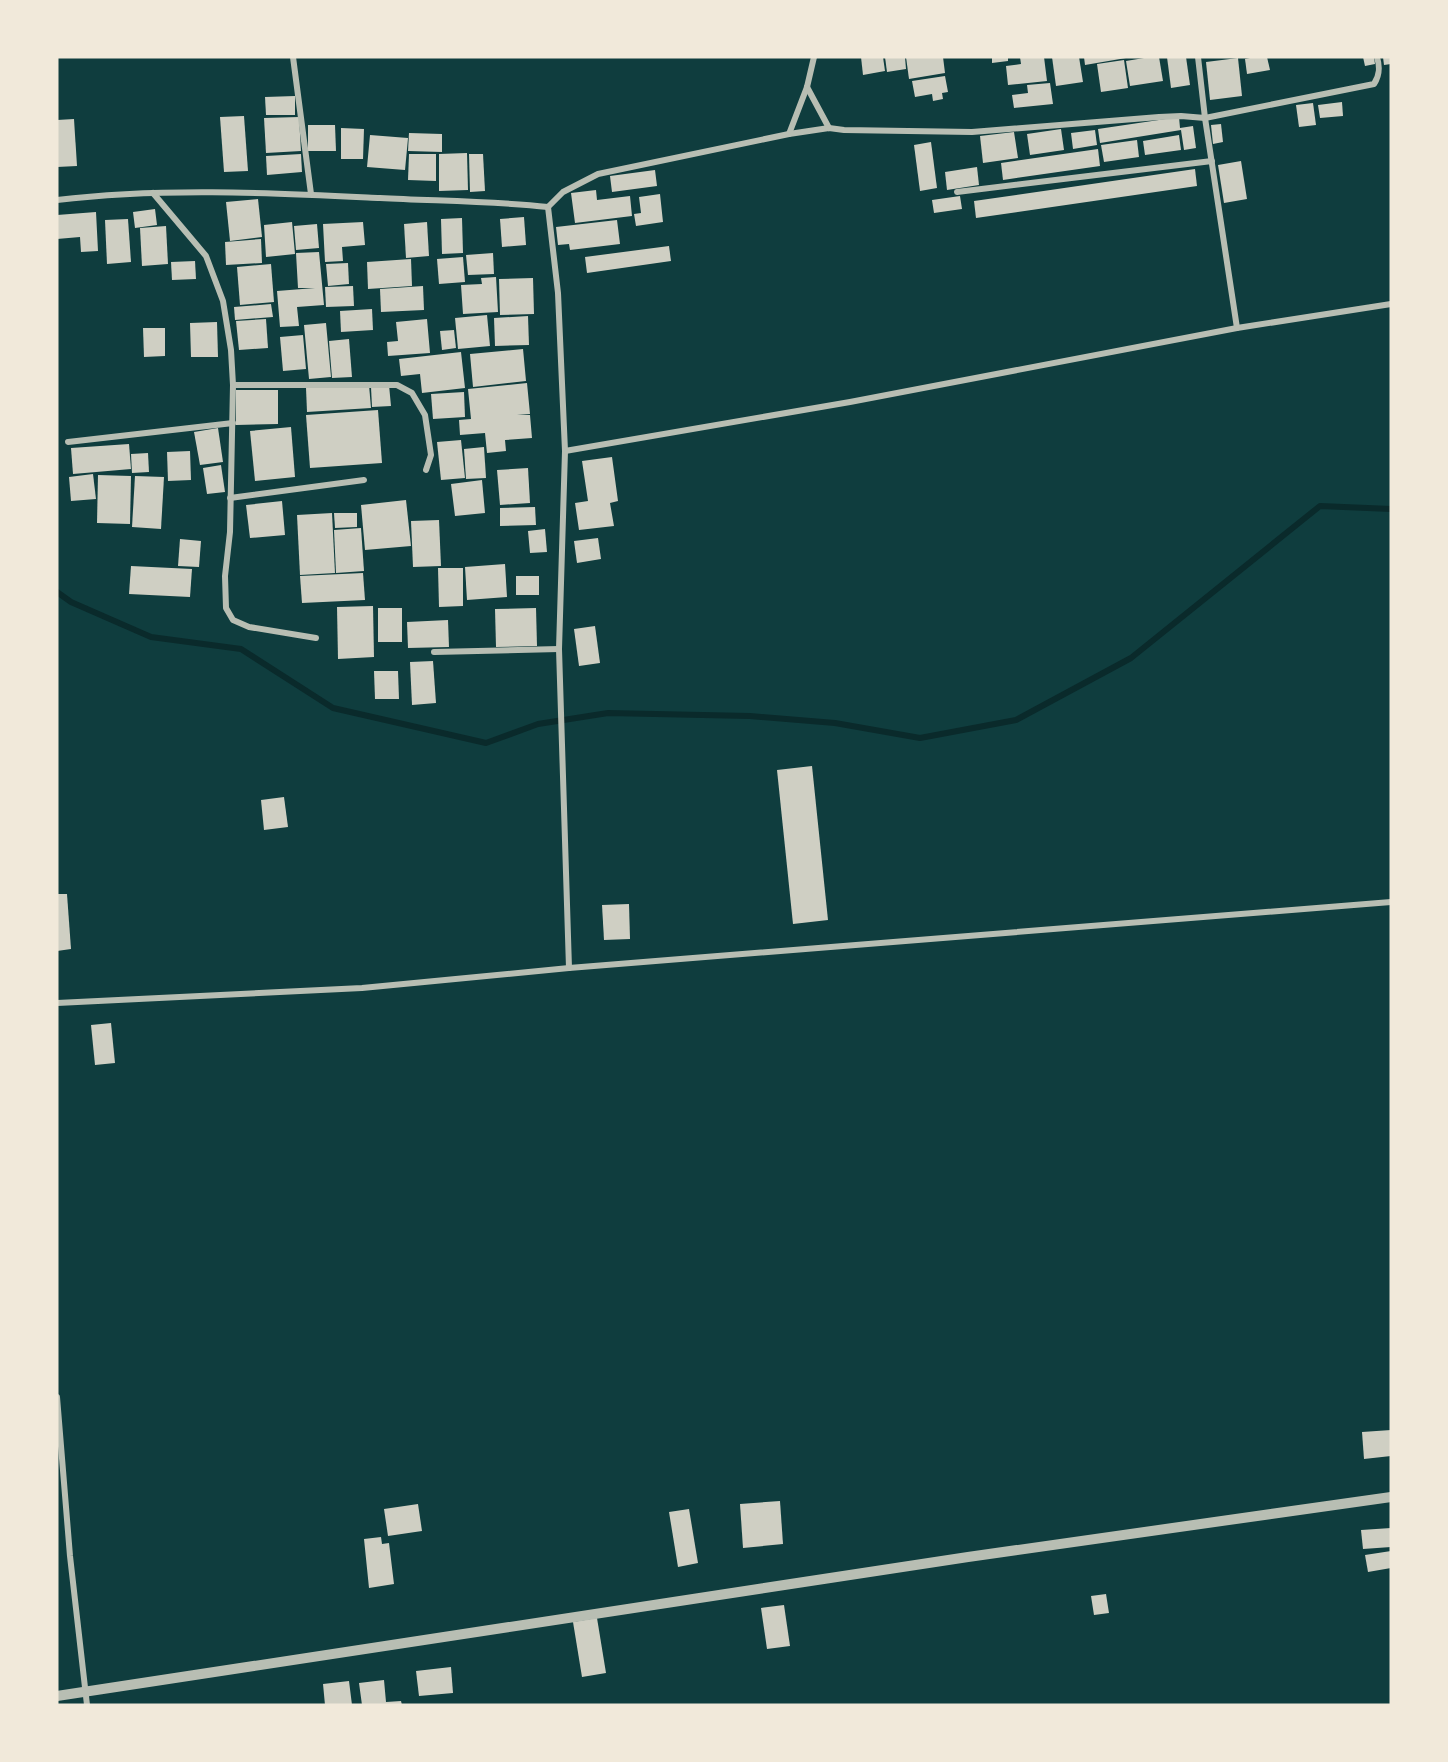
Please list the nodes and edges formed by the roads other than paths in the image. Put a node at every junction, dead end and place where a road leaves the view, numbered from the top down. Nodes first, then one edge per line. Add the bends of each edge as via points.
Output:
1 (293, 57) edge
2 (814, 57) edge
3 (1198, 57) edge
4 (1377, 57) edge
5 (807, 87) junction
6 (1205, 118) junction
7 (829, 128) junction
8 (789, 134) junction
9 (1212, 161) junction
10 (957, 192) dead end
11 (153, 193) junction
12 (311, 194) junction
13 (57, 200) edge
14 (549, 207) junction
15 (1391, 304) edge
16 (1237, 328) junction
17 (233, 385) junction
18 (233, 423) junction
19 (68, 442) dead end
20 (565, 451) junction
21 (426, 470) dead end
22 (364, 480) dead end
23 (230, 498) junction
24 (316, 638) dead end
25 (560, 649) junction
26 (434, 652) dead end
27 (1391, 902) edge
28 (569, 968) junction
29 (57, 1003) edge
30 (57, 1397) edge
31 (1391, 1497) edge
32 (86, 1692) junction
33 (57, 1696) edge
34 (87, 1705) edge

1 - 12 street
2 - 5 street
3 - 6 street
4 - 6 street via 1380,71 1374,84
5 - 7 street
5 - 8 street
6 - 7 street via 1159,117 972,132
6 - 9 street
7 - 8 street
8 - 14 street via 598,174 563,192
9 - 10 street
9 - 16 street
11 - 12 street
11 - 13 street
11 - 17 street via 206,256 223,301
12 - 14 street
14 - 20 street via 558,293
15 - 16 street
16 - 20 street via 850,402
17 - 18 street
17 - 21 street via 397,385 412,393 424,415 431,455
18 - 19 street
18 - 23 street
20 - 25 street
22 - 23 street
23 - 24 street via 225,576 226,608 233,620 249,627
25 - 26 street
25 - 28 street
27 - 28 street
28 - 29 street via 362,988
30 - 32 street
31 - 32 street
32 - 33 street
32 - 34 street

